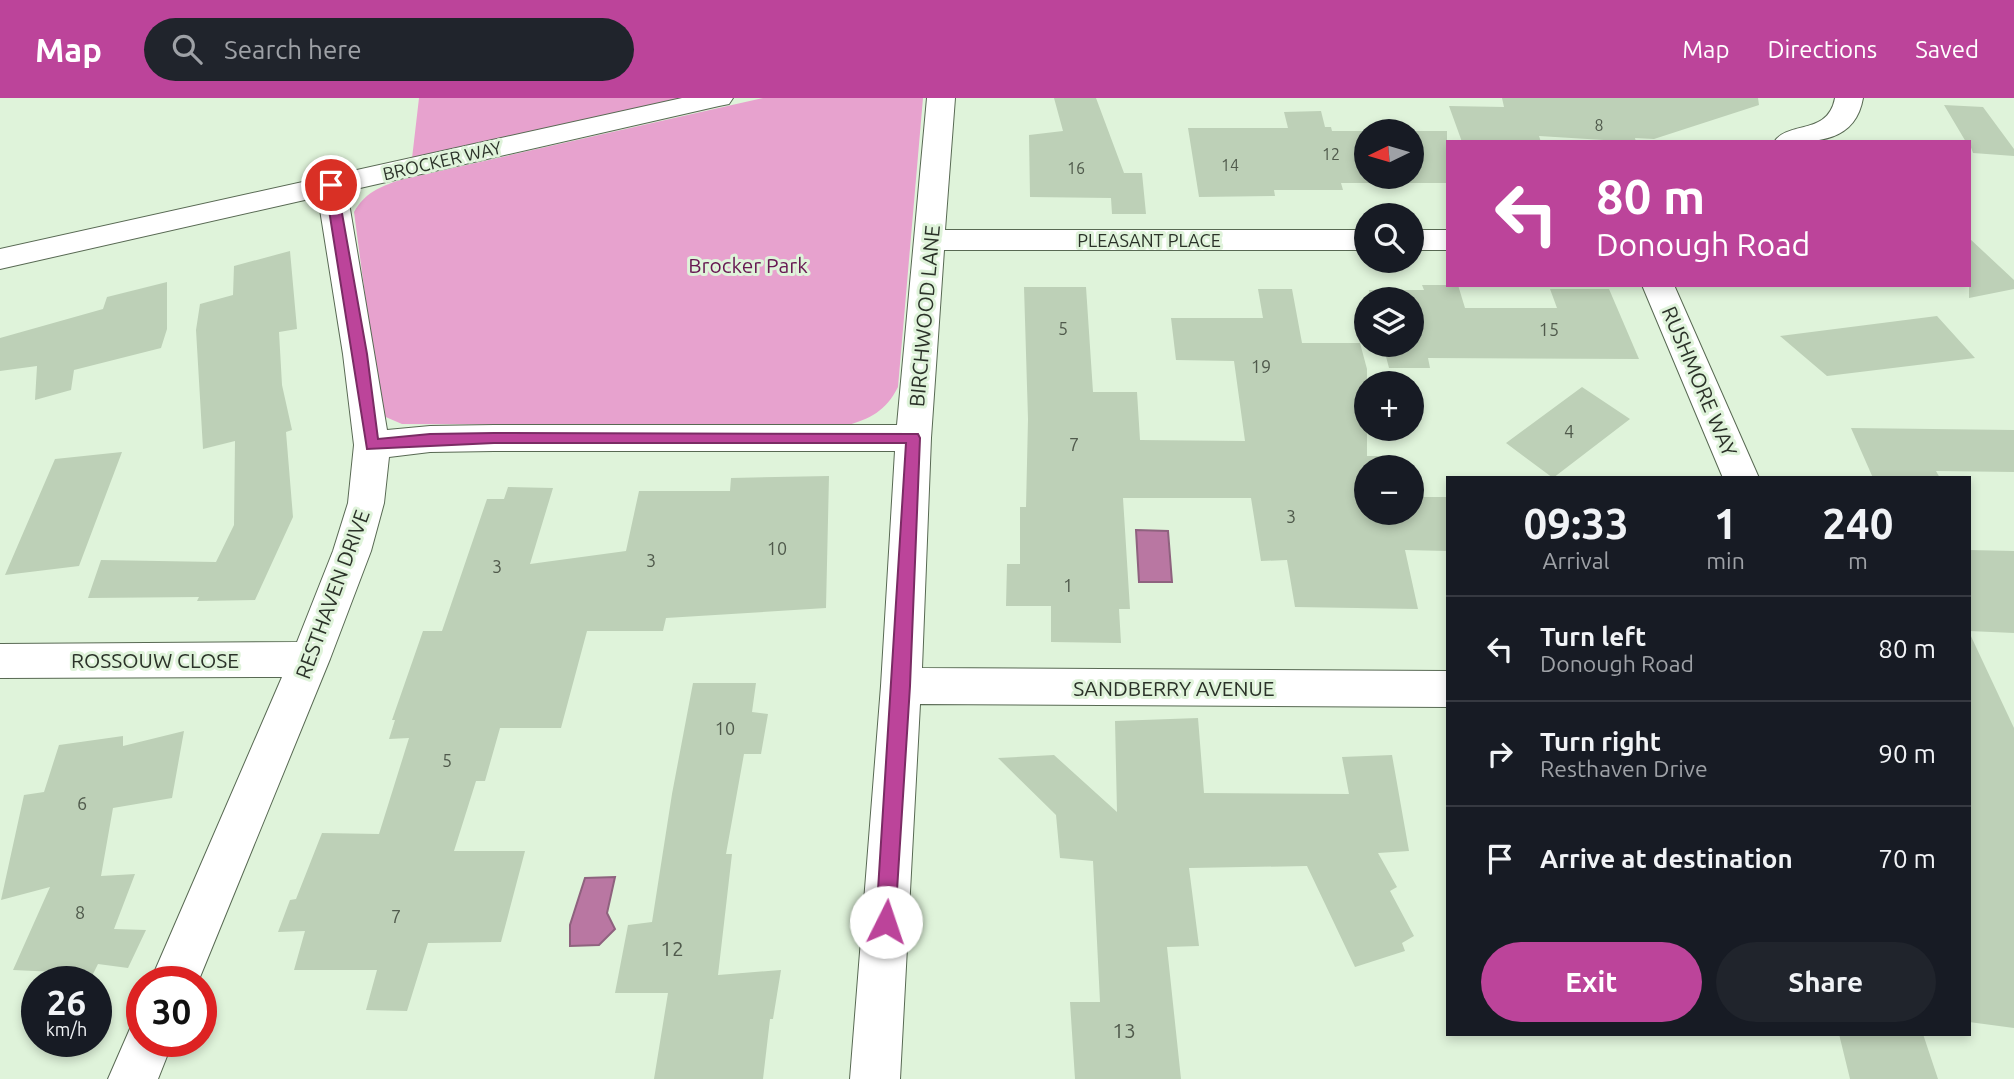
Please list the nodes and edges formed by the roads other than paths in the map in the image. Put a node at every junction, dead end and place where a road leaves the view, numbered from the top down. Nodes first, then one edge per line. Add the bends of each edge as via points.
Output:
1 (719, 98) edge
2 (941, 98) edge
3 (1849, 98) edge
4 (1793, 140) edge
5 (331, 185) junction
6 (932, 240) junction
7 (1354, 240) edge
8 (1424, 240) edge
9 (1446, 240) edge
10 (0, 259) edge
11 (1659, 287) edge
12 (913, 438) junction
13 (372, 445) junction
14 (1740, 476) edge
15 (310, 659) junction
16 (0, 661) edge
17 (901, 686) junction
18 (1446, 689) edge
19 (181, 966) edge
20 (142, 1057) edge
21 (133, 1079) edge
22 (875, 1079) edge

1 - 5 street, BROCKER WAY
2 - 6 street, BIRCHWOOD LANE
3 - 4 street via 1849,111 1839,123
5 - 10 street, BROCKER WAY
5 - 13 street, RESTHAVEN DRIVE
6 - 7 street, PLEASANT PLACE
6 - 12 street, BIRCHWOOD LANE
8 - 9 street
11 - 14 street, RUSHMORE WAY
12 - 13 street via 494,438
12 - 17 street, BIRCHWOOD LANE
13 - 15 street, RESTHAVEN DRIVE via 366,503
15 - 16 street, ROSSOUW CLOSE
15 - 19 street, RESTHAVEN DRIVE
17 - 18 street, SANDBERRY AVENUE
17 - 22 street, BIRCHWOOD LANE
20 - 21 street

